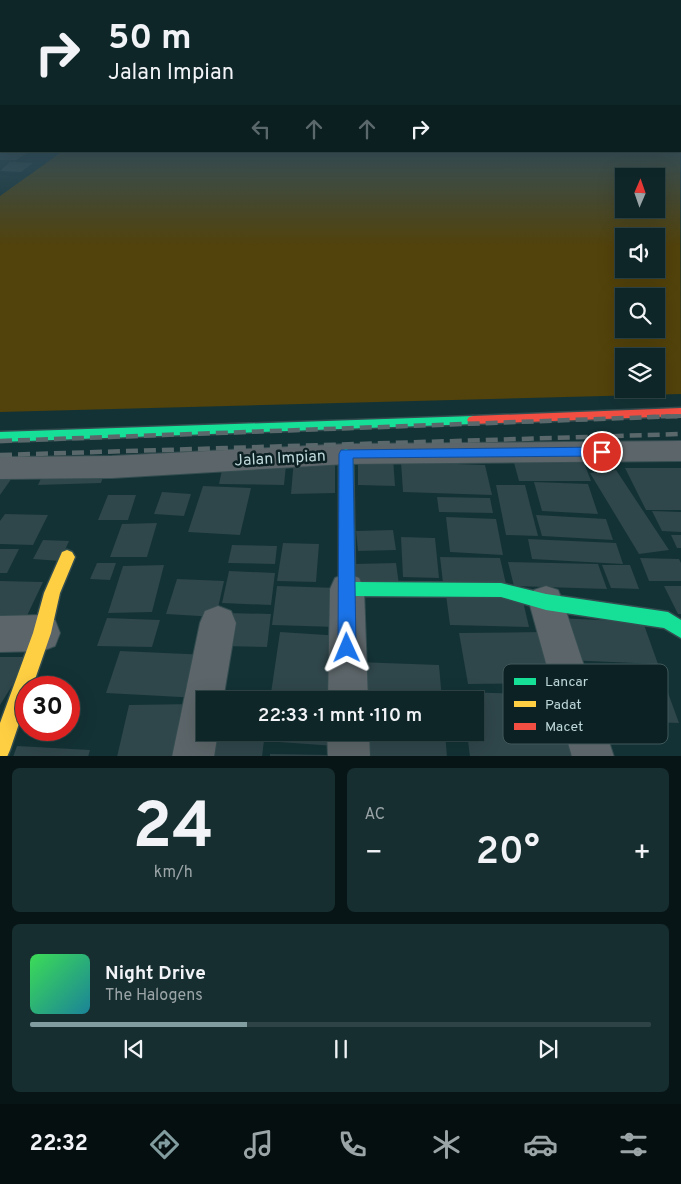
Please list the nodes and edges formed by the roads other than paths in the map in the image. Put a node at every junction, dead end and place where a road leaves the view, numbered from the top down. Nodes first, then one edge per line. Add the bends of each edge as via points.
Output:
1 (681, 412) edge
2 (0, 437) edge
3 (681, 451) edge
4 (346, 454) junction
5 (0, 468) edge
6 (67, 556) dead end
7 (347, 589) junction
8 (546, 602) junction
9 (218, 623) dead end
10 (681, 630) edge
11 (42, 633) junction
12 (0, 634) edge
13 (565, 664) edge
14 (348, 691) edge
15 (348, 741) edge
16 (589, 744) edge
17 (0, 750) edge
18 (194, 756) edge
19 (349, 756) edge
20 (593, 756) edge

1 - 2 street
3 - 4 street, Jalan Impian
4 - 5 street, Jalan Impian via 112,467
4 - 7 street
6 - 11 street via 52,593
7 - 8 street via 501,590
7 - 14 street
8 - 10 street via 668,620
8 - 13 street
9 - 18 street
11 - 12 street
11 - 17 street
15 - 19 street
16 - 20 street

